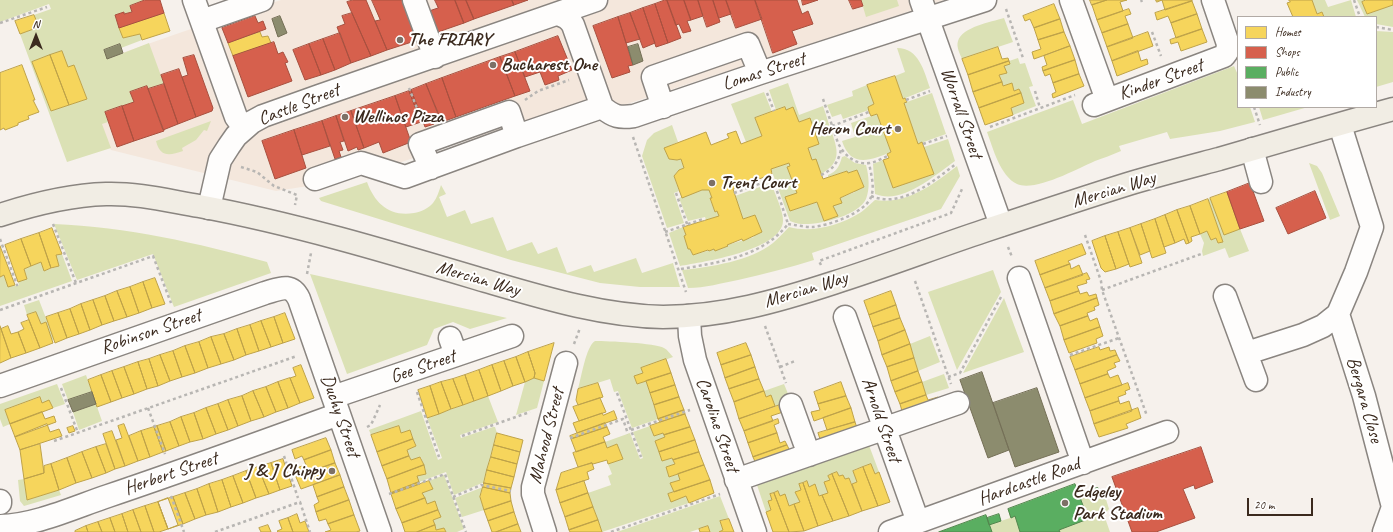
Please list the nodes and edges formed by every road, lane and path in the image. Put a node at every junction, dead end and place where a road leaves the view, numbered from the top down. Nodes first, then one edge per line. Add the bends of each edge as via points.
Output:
1 (194, 0) edge
2 (262, 0) edge
3 (596, 0) edge
4 (1071, 0) edge
5 (1213, 0) edge
6 (1354, 0) edge
7 (415, 2) edge
8 (995, 4) edge
9 (554, 7) edge
10 (47, 8) dead end
11 (925, 10) edge
12 (1360, 16) edge
13 (202, 21) junction
14 (0, 23) edge
15 (1377, 27) edge
16 (1393, 30) edge
17 (435, 57) junction
18 (1023, 58) dead end
19 (401, 68) junction
20 (590, 73) junction
21 (760, 73) junction
22 (1035, 91) dead end
23 (1101, 96) junction
24 (823, 99) dead end
25 (602, 107) junction
26 (663, 107) junction
27 (1040, 108) junction
28 (1393, 109) edge
29 (509, 112) junction
30 (869, 112) dead end
31 (626, 117) junction
32 (1340, 124) junction
33 (832, 126) junction
34 (244, 128) junction
35 (969, 135) junction
36 (517, 136) junction
37 (429, 140) junction
38 (841, 149) junction
39 (1252, 149) junction
40 (888, 156) dead end
41 (220, 160) junction
42 (869, 163) junction
43 (956, 164) dead end
44 (430, 168) junction
45 (821, 175) dead end
46 (983, 175) junction
47 (315, 179) dead end
48 (1261, 182) dead end
49 (676, 193) dead end
50 (734, 193) dead end
51 (871, 196) junction
52 (296, 199) dead end
53 (209, 208) junction
54 (0, 215) edge
55 (704, 221) dead end
56 (52, 222) dead end
57 (687, 224) junction
58 (788, 224) junction
59 (1001, 226) junction
60 (665, 232) junction
61 (1085, 235) dead end
62 (0, 239) edge
63 (1201, 254) dead end
64 (820, 261) dead end
65 (681, 269) dead end
66 (1020, 281) junction
67 (915, 282) dead end
68 (76, 283) junction
69 (16, 286) dead end
70 (1102, 290) junction
71 (686, 292) dead end
72 (1225, 296) dead end
73 (299, 299) joint
74 (757, 305) junction
75 (588, 308) junction
76 (0, 310) edge
77 (1338, 314) junction
78 (689, 316) junction
79 (845, 317) dead end
80 (178, 323) junction
81 (512, 336) dead end
82 (1119, 338) junction
83 (317, 349) junction
84 (1247, 353) junction
85 (795, 361) dead end
86 (566, 363) joint
87 (1048, 363) junction
88 (54, 367) junction
89 (780, 367) junction
90 (409, 371) junction
91 (948, 377) junction
92 (386, 379) junction
93 (1256, 380) dead end
94 (0, 386) edge
95 (617, 393) dead end
96 (789, 396) joint
97 (710, 403) junction
98 (958, 403) joint
99 (336, 406) junction
100 (148, 408) junction
101 (553, 411) junction
102 (885, 429) junction
103 (631, 430) junction
104 (78, 432) junction
105 (547, 434) junction
106 (628, 434) dead end
107 (1161, 435) joint
108 (278, 436) junction
109 (347, 436) junction
110 (462, 436) dead end
111 (54, 441) dead end
112 (808, 455) junction
113 (440, 457) dead end
114 (641, 457) dead end
115 (1083, 463) junction
116 (168, 476) junction
117 (738, 484) junction
118 (533, 494) junction
119 (453, 497) junction
120 (298, 498) dead end
121 (370, 501) junction
122 (918, 522) junction
123 (0, 526) edge
124 (466, 531) edge
125 (184, 532) edge
126 (215, 532) edge
127 (310, 532) edge
128 (380, 532) edge
129 (462, 532) edge
130 (545, 532) edge
131 (611, 532) edge
132 (755, 532) edge
133 (890, 532) edge
134 (1384, 532) edge

1 - 13 street
2 - 13 street
3 - 9 street, Castle Street
4 - 23 street
5 - 23 street, Kinder Street via 1228,44 1224,56
6 - 12 path
7 - 17 street
8 - 11 street, Lomas Street
8 - 18 path
9 - 17 street, Castle Street
9 - 20 street via 570,21
10 - 14 path
11 - 21 street, Lomas Street
11 - 35 street, Worrall Street
13 - 34 street via 236,117
15 - 16 path
17 - 19 street, Castle Street
19 - 34 street, Castle Street via 263,116
19 - 37 path
20 - 25 street
20 - 29 path via 538,90
21 - 26 street, Lomas Street
21 - 26 street via 748,44 726,51 653,77
22 - 27 path
23 - 27 path
24 - 33 path
25 - 31 street, Lomas Street via 610,114
25 - 36 street
26 - 31 street, Lomas Street
27 - 35 path
28 - 32 main road, Mercian Way
29 - 36 street
29 - 37 street
30 - 33 path
31 - 60 path
32 - 39 main road, Mercian Way
32 - 77 street via 1372,227
33 - 38 path
34 - 41 street, Castle Street
35 - 46 street, Worrall Street
36 - 44 street
37 - 44 street via 420,144
38 - 42 path via 854,160
38 - 45 path via 834,166
39 - 48 street
39 - 59 main road, Mercian Way via 1132,183
40 - 42 path
41 - 52 path via 257,172 274,186 297,195
41 - 53 street, Castle Street
42 - 51 path via 872,178
43 - 51 path via 909,195 885,200
44 - 47 street via 404,177 361,163
46 - 59 street, Worrall Street
46 - 64 path via 966,182 951,213
49 - 57 path
50 - 58 path via 773,179
51 - 58 path via 854,214 814,227
53 - 54 main road via 127,194 108,194 26,206
53 - 75 main road, Mercian Way via 304,230
55 - 57 path via 703,218
56 - 68 path
57 - 60 path
58 - 65 path via 769,243 754,251 720,262
59 - 66 path
59 - 74 main road, Mercian Way via 807,292
60 - 71 path
61 - 70 path via 1102,281
62 - 69 path
63 - 70 path
66 - 87 street
66 - 91 path via 1004,291 960,373
67 - 91 path
68 - 76 path
68 - 80 path via 153,256
70 - 82 path
72 - 84 street
73 - 80 street, Robinson Street via 294,292 283,288
73 - 83 street, Duchy Street
74 - 78 main road, Mercian Way
74 - 89 path
75 - 78 main road, Mercian Way via 663,317
75 - 86 path
77 - 84 street via 1323,326
77 - 134 street, Bergara Close via 1364,396 1393,507
78 - 97 street, Caroline Street via 695,360
79 - 102 street, Arnold Street
80 - 88 street, Robinson Street
81 - 90 street, Gee Street via 453,347
82 - 87 path
82 - 107 path
83 - 99 street, Duchy Street
83 - 100 path
84 - 93 street
85 - 89 path
86 - 101 street, Mahood Street
87 - 115 street
88 - 94 street, Robinson Street
88 - 104 path
89 - 96 path
90 - 92 street, Gee Street
90 - 113 path
91 - 98 path
92 - 99 street, Gee Street
92 - 109 path via 379,408 371,425
95 - 103 path
96 - 112 street
97 - 103 path
97 - 117 street, Caroline Street
98 - 102 street
99 - 108 street, Herbert Street
99 - 109 street, Duchy Street
100 - 104 path
100 - 116 path
101 - 105 street, Mahood Street
101 - 110 path via 540,408
102 - 112 street
102 - 122 street, Arnold Street
103 - 114 path
104 - 111 path
105 - 106 path via 566,439 623,419
105 - 118 street, Mahood Street
107 - 115 street, Hardcastle Road
108 - 116 street, Herbert Street
108 - 120 path
109 - 121 street, Duchy Street
112 - 117 street
115 - 122 street, Hardcastle Road
116 - 123 street, Herbert Street via 23,524
116 - 125 path
117 - 131 path
117 - 132 street, Caroline Street
118 - 119 path via 481,485
118 - 130 street, Mahood Street
119 - 121 path via 444,474
119 - 124 path
121 - 128 street, Duchy Street
122 - 133 street, Hardcastle Road
124 - 129 path
126 - 127 path via 300,502

